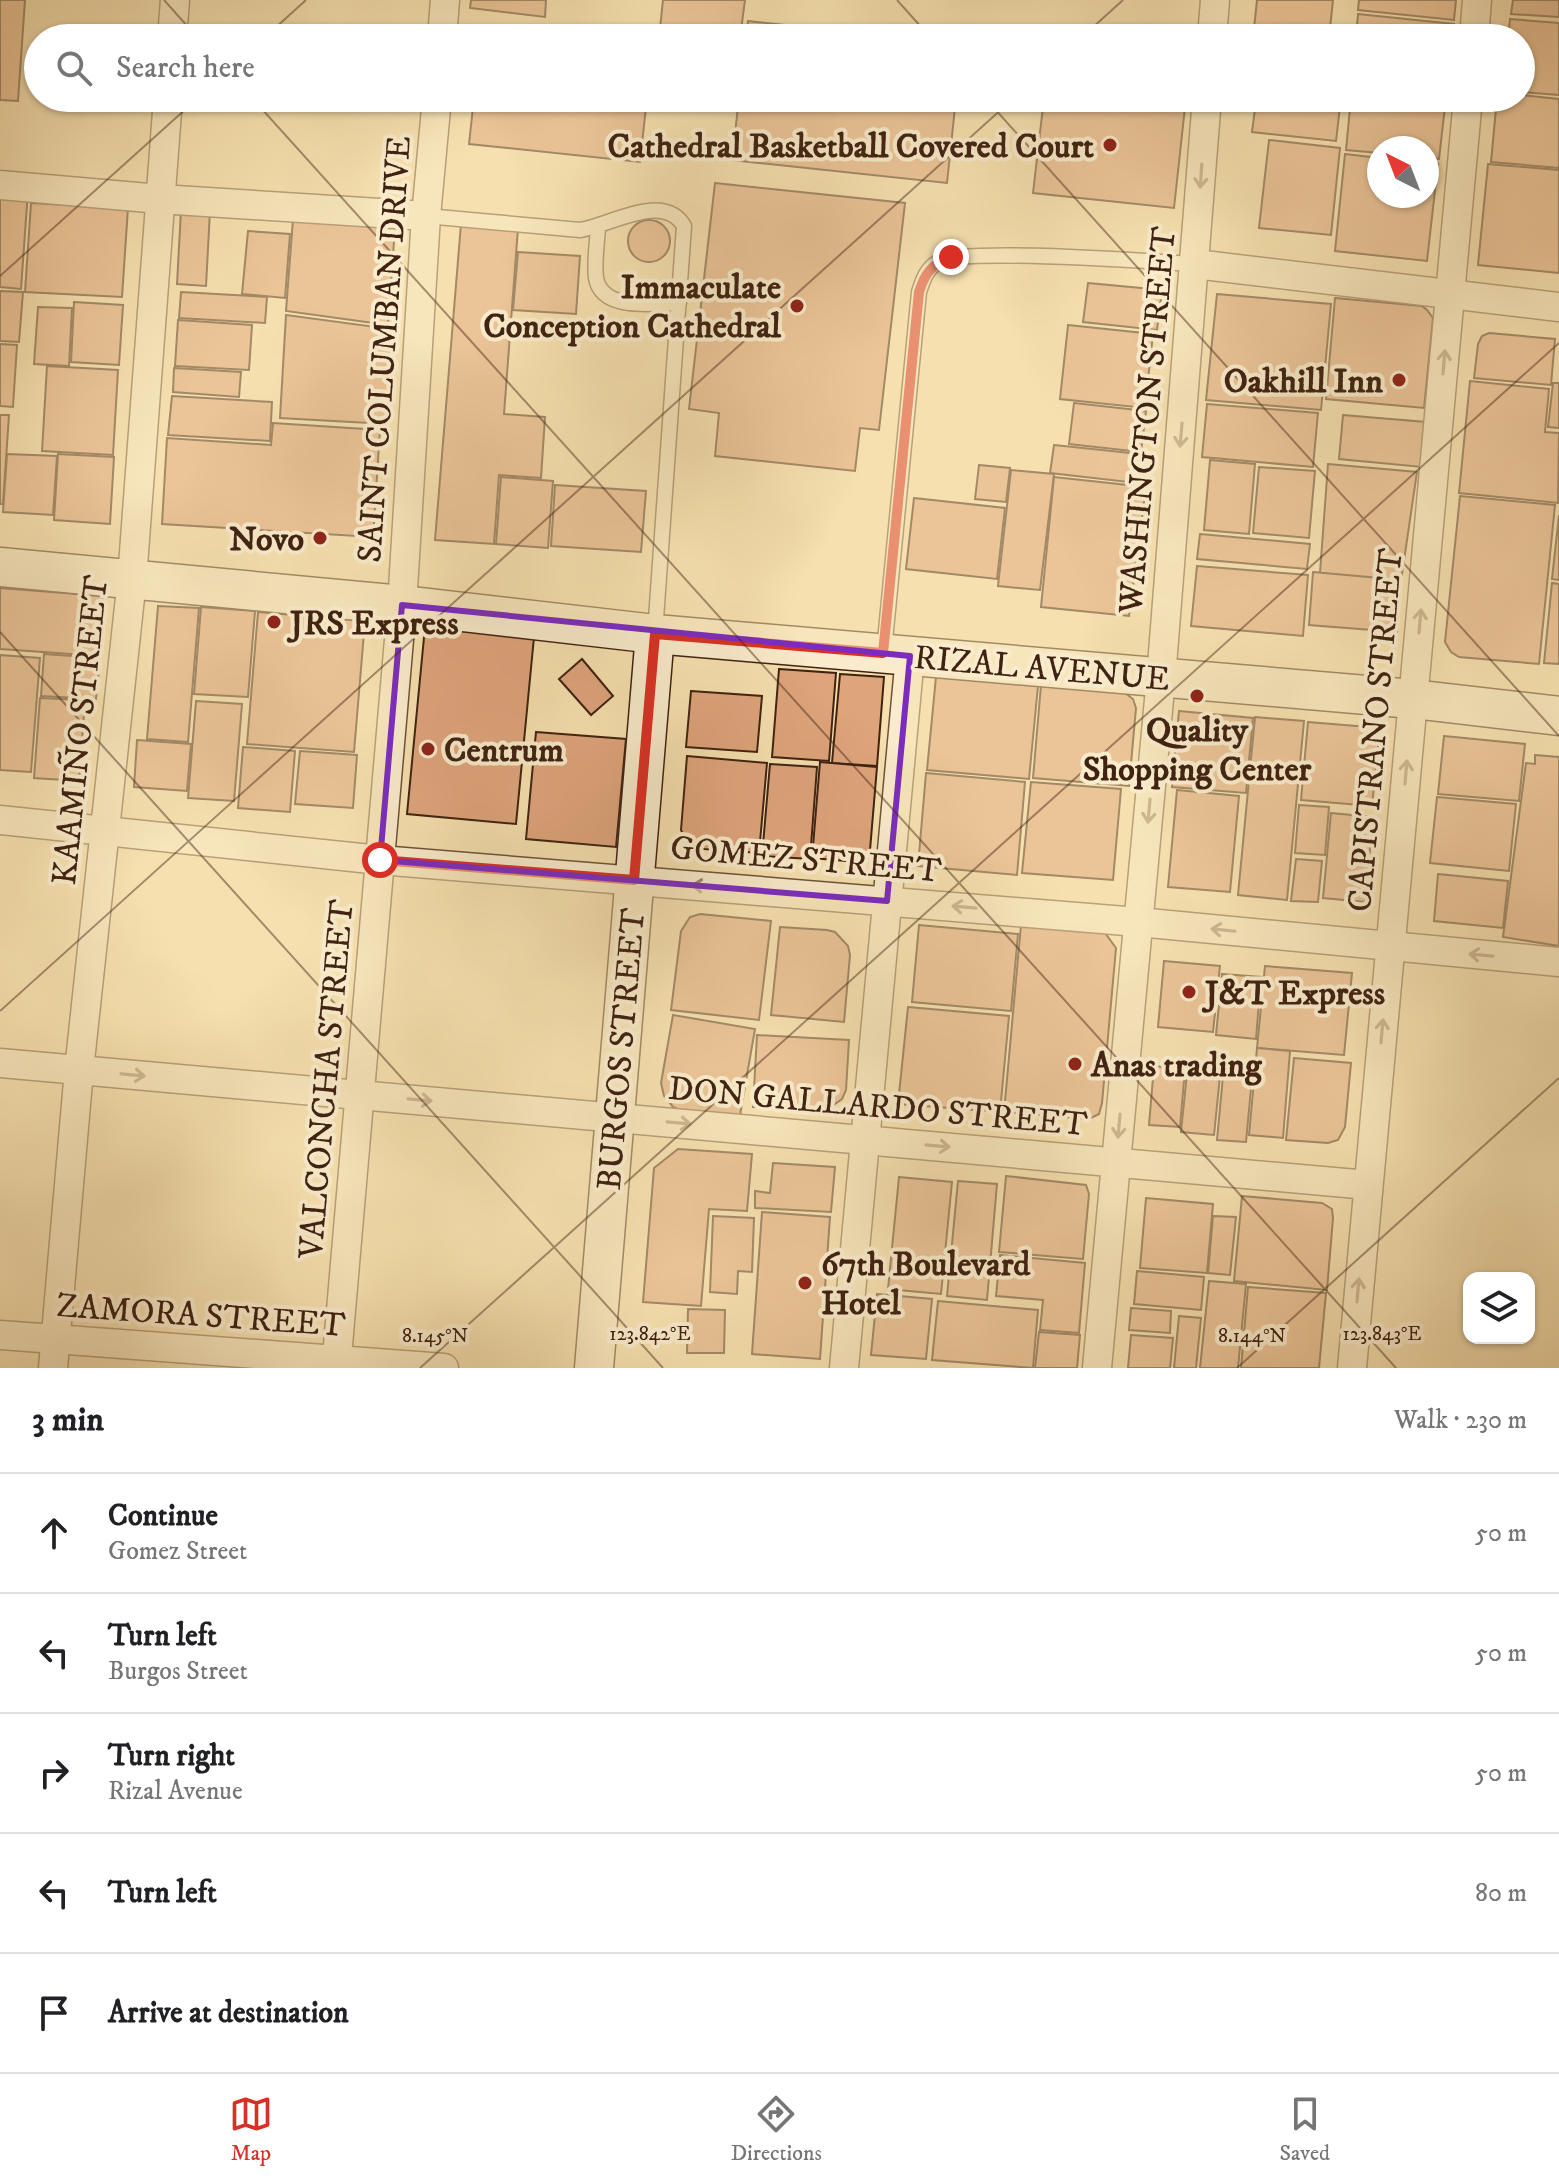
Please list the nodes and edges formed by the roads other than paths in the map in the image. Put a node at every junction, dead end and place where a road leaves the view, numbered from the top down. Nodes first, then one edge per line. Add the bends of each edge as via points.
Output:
1 (175, 0) edge
2 (445, 0) edge
3 (1215, 0) edge
4 (1477, 0) edge
5 (173, 24) edge
6 (443, 24) edge
7 (1213, 24) edge
8 (1475, 24) edge
9 (167, 112) edge
10 (436, 112) edge
11 (1206, 112) edge
12 (1467, 112) edge
13 (0, 185) edge
14 (160, 199) junction
15 (426, 216) junction
16 (598, 228) junction
17 (1195, 264) junction
18 (1451, 295) junction
19 (679, 303) junction
20 (1559, 307) edge
21 (0, 567) edge
22 (132, 579) junction
23 (402, 605) junction
24 (655, 634) junction
25 (897, 654) junction
26 (1161, 678) junction
27 (1413, 699) junction
28 (1559, 716) edge
29 (0, 820) edge
30 (104, 830) junction
31 (380, 860) junction
32 (634, 880) junction
33 (887, 901) junction
34 (1138, 922) junction
35 (1390, 946) junction
36 (1559, 962) edge
37 (0, 1063) edge
38 (79, 1070) junction
39 (359, 1095) junction
40 (615, 1118) junction
41 (865, 1140) junction
42 (1116, 1162) junction
43 (1368, 1185) junction
44 (0, 1335) edge
45 (55, 1339) junction
46 (336, 1364) edge
47 (53, 1368) edge
48 (444, 1368) edge
49 (594, 1368) edge
50 (844, 1368) edge
51 (1097, 1368) edge
52 (1352, 1368) edge

1 - 5 street
2 - 6 street
3 - 7 street
4 - 8 street
9 - 14 street, KAAMIÑO STREET
10 - 15 street, SAINT COLUMBAN DRIVE
11 -> 17 street, WASHINGTON STREET
12 - 18 street, CAPISTRANO STREET
13 - 14 street
14 - 15 street
14 - 22 street, KAAMIÑO STREET
15 - 16 lane
15 - 23 street, SAINT COLUMBAN DRIVE
16 - 19 lane via 596,277 607,296 617,302
16 - 19 lane via 644,211 663,211 679,219 684,226
17 - 18 street
17 - 25 lane via 986,255 951,257 925,274 919,292
17 -> 26 street, WASHINGTON STREET
18 - 20 street
27 -> 18 street, CAPISTRANO STREET
19 - 24 lane
21 - 22 main road, RIZAL AVENUE
22 - 23 main road, RIZAL AVENUE
22 - 30 street, KAAMIÑO STREET
23 - 24 main road, RIZAL AVENUE
23 - 31 street, VALCONCHA STREET
24 - 25 main road, RIZAL AVENUE
24 - 32 main road, BURGOS STREET
25 - 26 main road, RIZAL AVENUE
25 - 33 street
26 - 27 main road, RIZAL AVENUE
26 -> 34 street, WASHINGTON STREET
27 - 28 main road, RIZAL AVENUE
35 -> 27 street, CAPISTRANO STREET
29 - 30 street, GOMEZ STREET
30 - 31 street, GOMEZ STREET
30 - 38 street, KAAMIÑO STREET
31 - 32 street, GOMEZ STREET
31 - 39 street, VALCONCHA STREET
33 -> 32 street, GOMEZ STREET
32 - 40 main road, BURGOS STREET
34 -> 33 street, GOMEZ STREET
33 - 41 street
35 -> 34 street, GOMEZ STREET
34 -> 42 street, WASHINGTON STREET
36 -> 35 street, GOMEZ STREET
43 -> 35 street, CAPISTRANO STREET
37 - 38 street, DON GALLARDO STREET
38 -> 39 street, DON GALLARDO STREET
38 - 45 street, KAAMIÑO STREET
39 -> 40 street, DON GALLARDO STREET
39 - 46 street, VALCONCHA STREET
40 -> 41 street, DON GALLARDO STREET
40 - 49 main road, BURGOS STREET
41 -> 42 street, DON GALLARDO STREET
41 - 50 street
42 - 43 street, DON GALLARDO STREET
42 - 51 street, WASHINGTON STREET
52 -> 43 street, CAPISTRANO STREET
44 - 45 street, ZAMORA STREET
45 - 46 street, ZAMORA STREET
45 - 47 street, KAAMIÑO STREET
46 - 48 street, ZAMORA STREET

